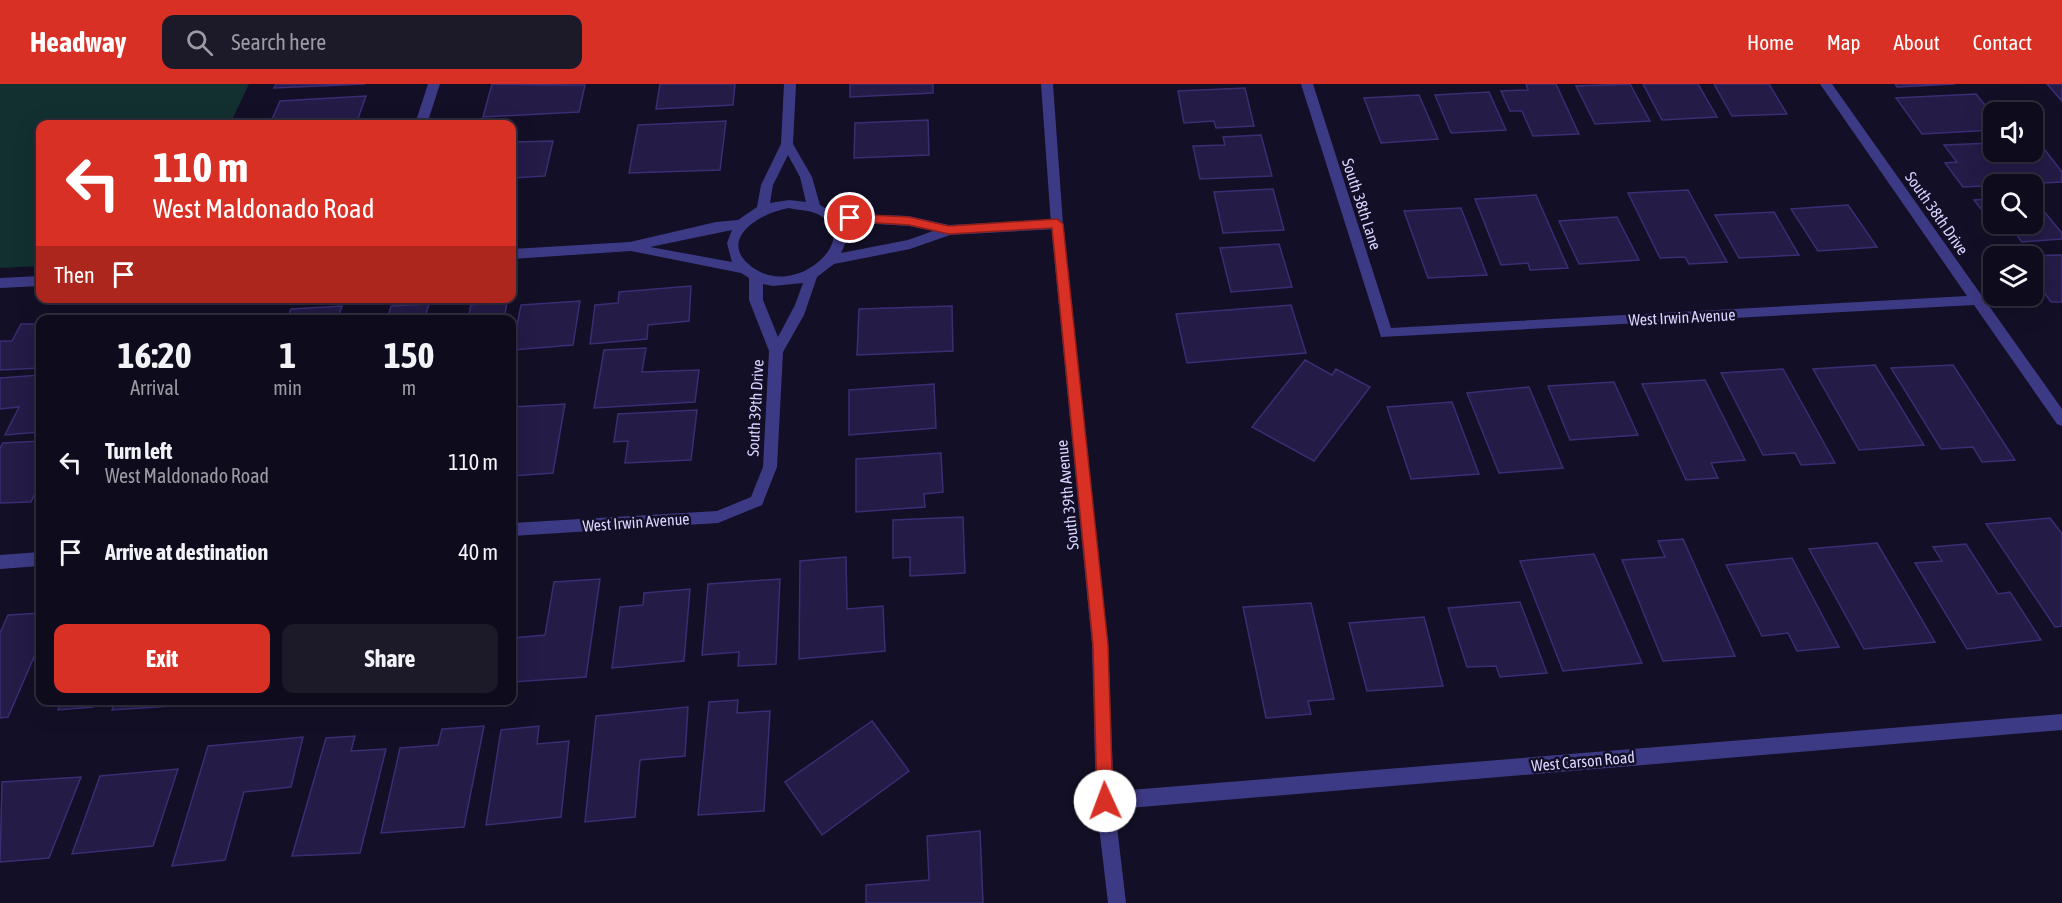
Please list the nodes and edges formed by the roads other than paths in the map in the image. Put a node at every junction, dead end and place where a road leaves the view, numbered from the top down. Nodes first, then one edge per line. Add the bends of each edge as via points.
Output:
1 (434, 84) edge
2 (790, 84) edge
3 (1047, 84) edge
4 (1307, 84) edge
5 (1826, 84) edge
6 (422, 120) edge
7 (787, 144) junction
8 (814, 207) junction
9 (763, 210) junction
10 (831, 217) junction
11 (742, 224) junction
12 (1057, 224) junction
13 (949, 230) junction
14 (630, 247) junction
15 (516, 254) edge
16 (832, 260) junction
17 (742, 268) junction
18 (811, 275) junction
19 (756, 276) junction
20 (36, 280) edge
21 (0, 283) edge
22 (1977, 300) junction
23 (1386, 333) joint
24 (776, 351) junction
25 (2062, 420) edge
26 (757, 501) joint
27 (516, 530) edge
28 (36, 560) edge
29 (0, 562) edge
30 (2062, 722) edge
31 (1105, 801) junction
32 (1117, 903) edge

1 - 6 street
2 - 7 street
3 - 12 street, South 39th Avenue
4 - 23 street, South 38th Lane
5 - 22 street, South 38th Drive
7 - 8 street via 806,177
7 - 9 street via 767,185
8 - 9 street via 789,204
8 - 10 street
9 - 11 street
10 - 13 street via 909,221
10 - 16 street via 841,237
11 - 14 street
11 - 17 street via 733,246
12 - 13 street
12 - 31 street, South 39th Avenue via 1100,645
13 - 16 street via 910,244
14 - 15 street
14 - 17 street
16 - 18 street
17 - 19 street
18 - 19 street via 792,280
18 - 24 street, South 39th Drive via 807,295
19 - 24 street, South 39th Drive via 756,300
20 - 21 street
22 - 23 street, West Irwin Avenue
22 - 25 street, South 38th Drive
24 - 26 street, South 39th Drive via 770,467
26 - 27 street, West Irwin Avenue via 718,517
28 - 29 street
30 - 31 street, West Carson Road
31 - 32 street, South 39th Avenue

